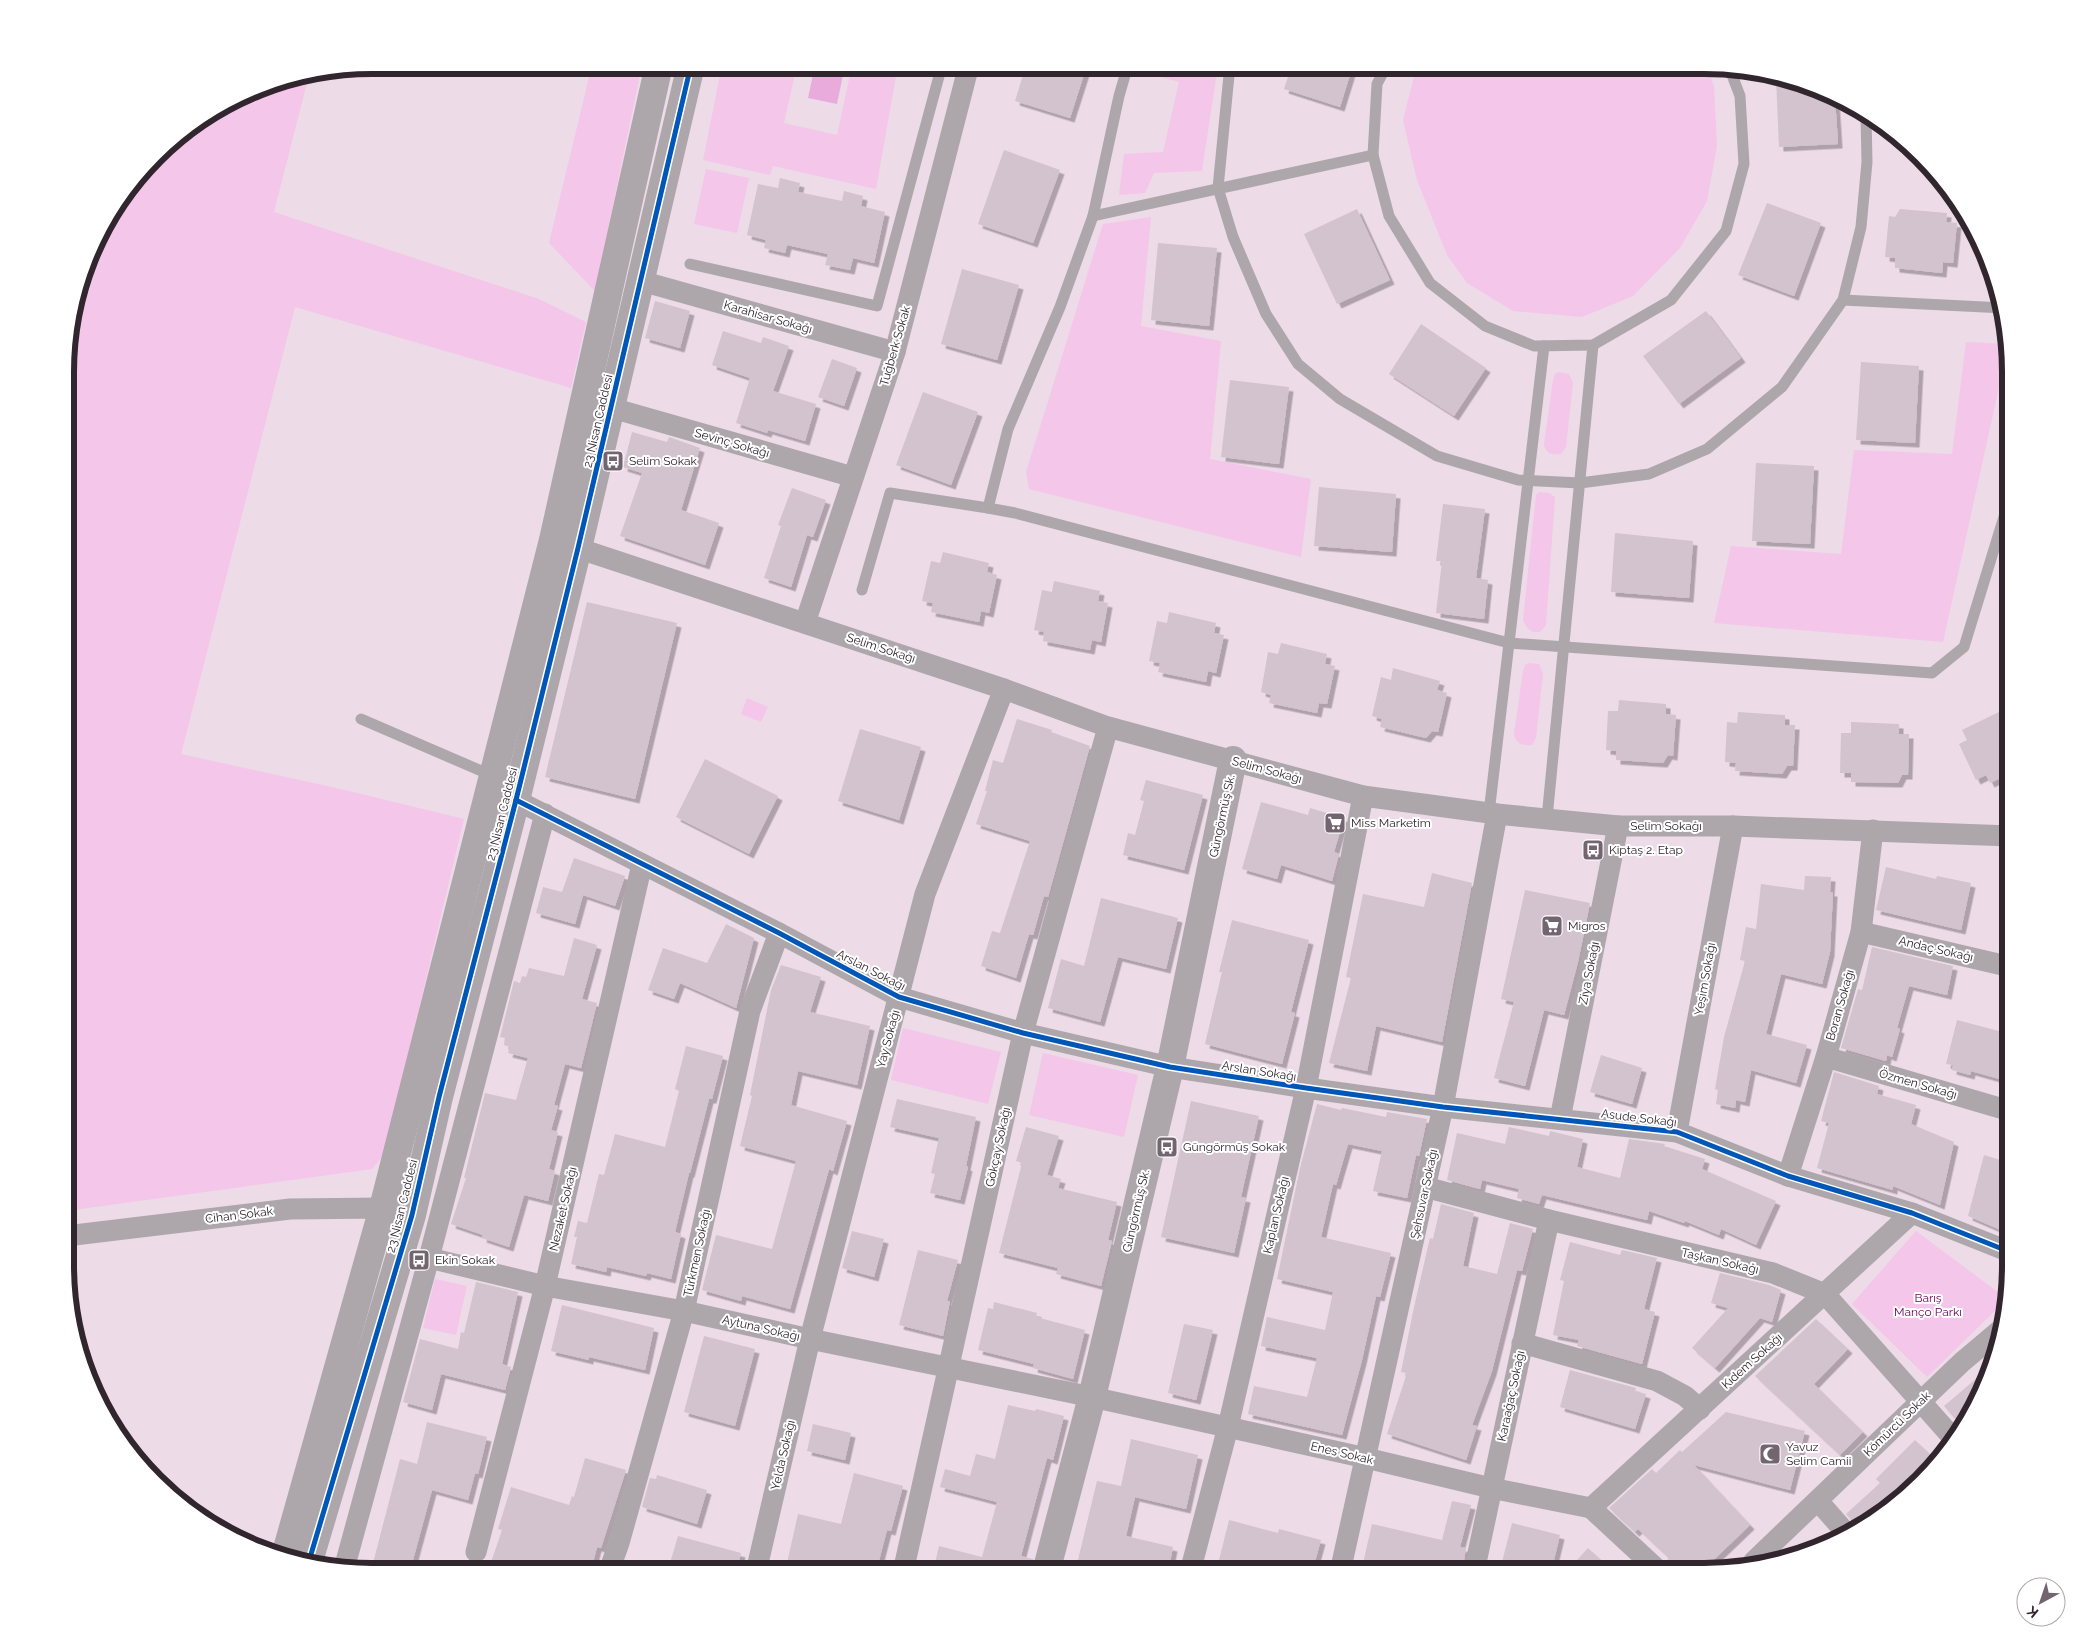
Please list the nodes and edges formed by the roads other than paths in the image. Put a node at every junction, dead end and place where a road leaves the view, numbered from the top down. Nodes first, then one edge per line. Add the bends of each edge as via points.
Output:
1 (657, 74) edge
2 (688, 74) edge
3 (940, 74) edge
4 (967, 74) edge
5 (1125, 74) edge
6 (1229, 74) edge
7 (1383, 74) edge
8 (1732, 75) edge
9 (1866, 122) edge
10 (1373, 154) junction
11 (1218, 188) junction
12 (1093, 216) junction
13 (690, 264) dead end
14 (641, 281) junction
15 (1843, 300) junction
16 (1995, 308) edge
17 (1593, 345) junction
18 (1544, 346) junction
19 (895, 352) junction
20 (612, 408) junction
21 (853, 477) junction
22 (1528, 480) junction
23 (1580, 483) junction
24 (988, 508) junction
25 (2002, 523) edge
26 (566, 544) junction
27 (862, 590) dead end
28 (804, 623) junction
29 (1509, 643) junction
30 (1564, 648) junction
31 (1004, 689) junction
32 (361, 719) dead end
33 (1108, 726) junction
34 (1233, 760) junction
35 (493, 776) junction
36 (1363, 796) junction
37 (516, 800) junction
38 (1493, 813) junction
39 (545, 814) junction
40 (1547, 818) junction
41 (1618, 826) junction
42 (1733, 826) junction
43 (1873, 830) junction
44 (2002, 836) edge
45 (642, 864) junction
46 (1861, 932) junction
47 (779, 933) junction
48 (2002, 965) edge
49 (899, 997) junction
50 (1023, 1033) junction
51 (1826, 1057) junction
52 (1170, 1067) junction
53 (1306, 1088) junction
54 (1443, 1107) junction
55 (2002, 1109) edge
56 (1560, 1119) junction
57 (1677, 1132) junction
58 (1788, 1176) junction
59 (1425, 1187) junction
60 (384, 1208) junction
61 (1912, 1213) junction
62 (412, 1215) junction
63 (1549, 1220) junction
64 (74, 1235) edge
65 (2002, 1249) edge
66 (429, 1258) junction
67 (545, 1286) junction
68 (1825, 1294) junction
69 (684, 1311) junction
70 (1994, 1335) edge
71 (810, 1339) junction
72 (1522, 1343) junction
73 (950, 1368) junction
74 (1092, 1397) junction
75 (1920, 1402) junction
76 (1700, 1409) junction
77 (1228, 1427) junction
78 (1950, 1434) edge
79 (1366, 1458) junction
80 (1491, 1488) junction
81 (1818, 1501) junction
82 (1591, 1508) junction
83 (1843, 1529) edge
84 (287, 1550) edge
85 (476, 1552) dead end
86 (310, 1557) edge
87 (1756, 1559) edge
88 (346, 1562) edge
89 (612, 1563) edge
90 (758, 1563) edge
91 (905, 1563) edge
92 (1048, 1563) edge
93 (1192, 1563) edge
94 (1342, 1563) edge
95 (1476, 1563) edge
96 (1650, 1563) edge

1 - 26 street, 23 Nisan Caddesi
2 - 14 street, 23 Nisan Caddesi
3 - 13 lane via 877,306
4 - 19 street, Tuğberk Sokak
5 - 12 lane
6 - 11 lane
7 - 10 lane via 1377,84
8 - 17 lane via 1740,96 1744,164 1726,231 1671,300
9 - 15 lane via 1867,162 1860,226
10 - 11 lane
10 - 18 lane via 1388,216 1430,283 1485,326 1534,346
11 - 12 lane
11 - 22 lane via 1233,238 1266,314 1298,364 1340,398 1437,456 1518,480
12 - 24 lane via 1060,306 1008,429
14 - 19 street, Karahisar Sokağı
14 - 20 street, 23 Nisan Caddesi
15 - 16 lane
15 - 23 lane via 1782,387 1707,449 1649,474
17 - 18 lane
17 - 23 lane
18 - 22 lane
19 - 21 street, Tuğberk Sokak
20 - 21 street, Sevinç Sokağı
20 - 26 street, 23 Nisan Caddesi
21 - 28 street, Tuğberk Sokak
22 - 23 lane
22 - 29 lane
23 - 30 lane
24 - 27 lane via 890,493
24 - 29 lane
25 - 30 lane via 1964,647 1932,673
26 - 28 street, Selim Sokağı
26 - 35 street, 23 Nisan Caddesi
26 - 37 street, 23 Nisan Caddesi
28 - 31 street, Selim Sokağı
29 - 30 lane
29 - 38 lane
30 - 40 lane
31 - 33 street, Selim Sokağı
31 - 49 street, Yay Sokağı via 925,894
32 - 35 lane
33 - 34 street, Selim Sokağı
33 - 50 street, Gökçay Sokağı
34 - 36 street, Selim Sokağı
34 - 52 street, Güngörmüş Sk.
35 - 60 street, 23 Nisan Caddesi
36 - 38 street, Selim Sokağı
36 - 53 street, Kaplan Sokağı
37 - 39 street, Arslan Sokağı
37 - 62 street, 23 Nisan Caddesi
38 - 40 street, Selim Sokağı
38 - 54 street, Şehsuvar Sokağı
39 - 45 street, Arslan Sokağı
39 - 66 street
40 - 41 street, Selim Sokağı
41 - 42 street, Selim Sokağı
41 - 56 street, Ziya Sokağı
42 - 43 street, Selim Sokağı
42 - 57 street, Yeşim Sokağı
43 - 44 street, Selim Sokağı
43 - 46 street, Boran Sokağı
45 - 47 street, Arslan Sokağı
45 - 67 street, Nezaket Sokağı
46 - 48 street, Andaç Sokağı
46 - 51 street, Boran Sokağı
47 - 49 street, Arslan Sokağı
47 - 69 street, Türkmen Sokağı via 750,1011
49 - 50 street, Arslan Sokağı
49 - 71 street, Yay Sokağı
50 - 52 street, Arslan Sokağı
50 - 73 street, Gökçay Sokağı
51 - 55 street, Özmen Sokağı
51 - 58 street, Boran Sokağı
52 - 53 street, Arslan Sokağı
52 - 74 street, Güngörmüş Sk.
53 - 54 street, Asude Sokağı
53 - 77 street, Kaplan Sokağı
54 - 56 street, Asude Sokağı
54 - 59 street, Şehsuvar Sokağı
56 - 57 street, Asude Sokağı
57 - 58 street, Asude Sokağı
58 - 61 street, Asude Sokağı
59 - 63 street, Taşkan Sokağı
59 - 79 street, Şehsuvar Sokağı
60 - 62 street, Cihan Sokak
60 - 64 street, Cihan Sokak via 290,1209
60 - 84 street, 23 Nisan Caddesi
61 - 65 street, Asude Sokağı
61 - 68 street, Kıdem Sokağı
62 - 86 street, 23 Nisan Caddesi
63 - 68 street, Taşkan Sokağı via 1773,1274
63 - 72 street, Karaağaç Sokağı
66 - 67 street, Aytuna Sokağı
66 - 88 street
67 - 69 street, Aytuna Sokağı
67 - 85 street, Nezaket Sokağı
68 - 75 street, Taşkan Sokağı
68 - 76 street, Kıdem Sokağı
69 - 71 street, Aytuna Sokağı
69 - 89 street, Türkmen Sokağı
70 - 75 street, Kömürcü Sokak
71 - 73 street, Aytuna Sokağı
71 - 90 street, Yelda Sokağı
72 - 76 street via 1657,1381 1685,1396
72 - 80 street, Karaağaç Sokağı
73 - 74 street, Aytuna Sokağı
73 - 91 street, Gökçay Sokağı
74 - 77 street, Enes Sokak
74 - 92 street, Güngörmüş Sk.
75 - 78 street, Taşkan Sokağı
75 - 81 street, Kömürcü Sokak
76 - 82 street, Kıdem Sokağı
77 - 79 street, Enes Sokak
77 - 93 street, Kaplan Sokağı
79 - 80 street, Enes Sokak
79 - 94 street, Şehsuvar Sokağı
80 - 82 street, Enes Sokak
80 - 95 street, Karaağaç Sokağı
81 - 83 street
81 - 87 street, Kömürcü Sokak
82 - 96 street

